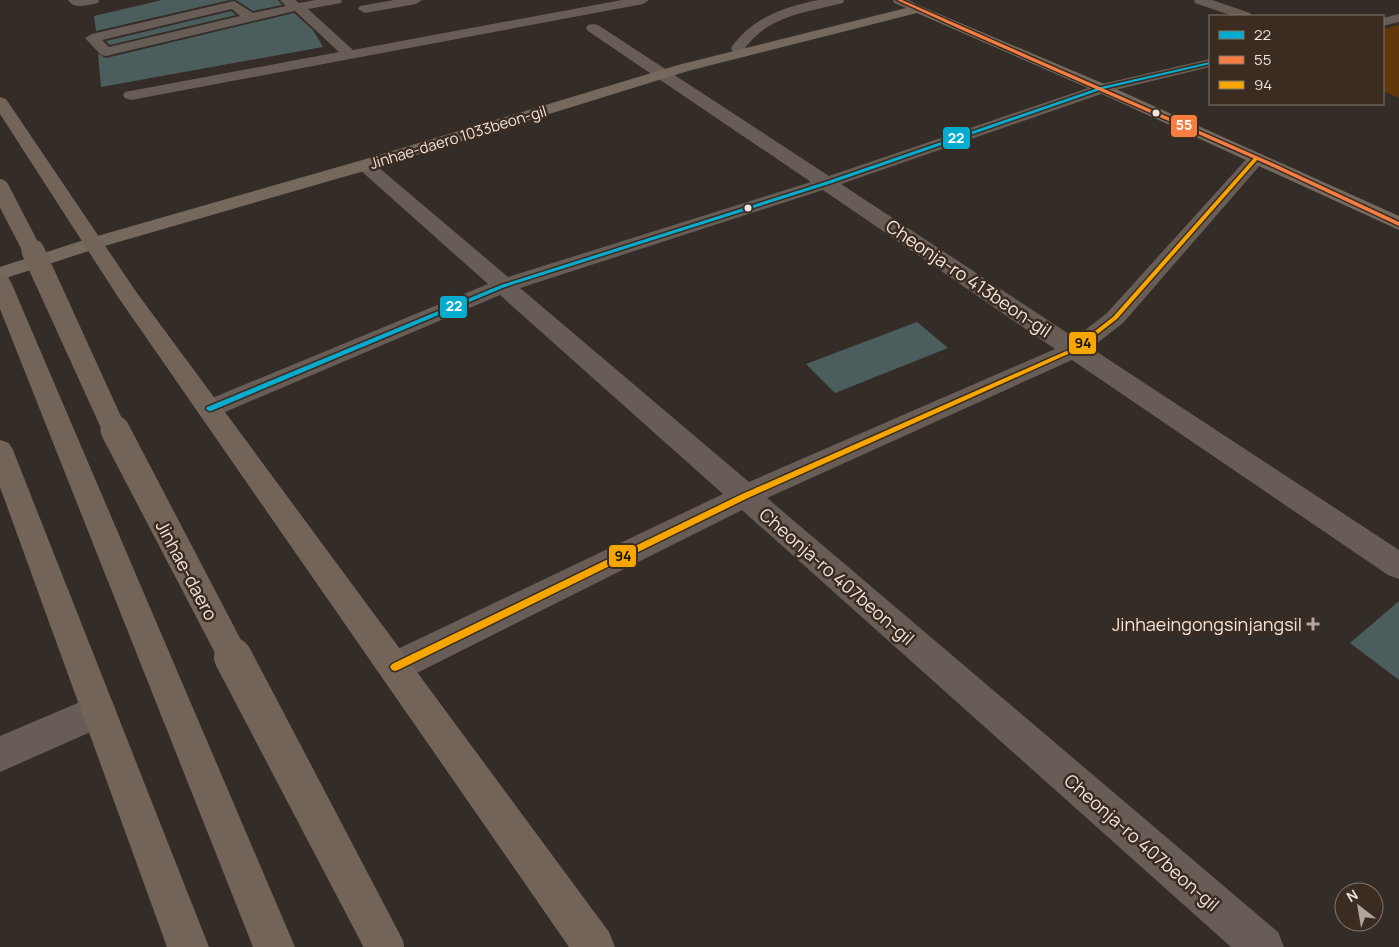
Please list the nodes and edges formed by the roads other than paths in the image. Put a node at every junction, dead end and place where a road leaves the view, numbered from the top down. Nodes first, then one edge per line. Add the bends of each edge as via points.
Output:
1 (74, 0) edge
2 (93, 0) edge
3 (336, 0) edge
4 (416, 0) edge
5 (643, 0) edge
6 (838, 0) edge
7 (900, 0) edge
8 (1200, 0) edge
9 (292, 3) edge
10 (592, 4) edge
11 (365, 8) dead end
12 (918, 9) junction
13 (1242, 15) edge
14 (251, 18) junction
15 (1399, 18) edge
16 (1384, 22) edge
17 (593, 28) dead end
18 (349, 54) junction
19 (740, 54) junction
20 (1209, 62) edge
21 (664, 74) junction
22 (1102, 88) junction
23 (131, 95) dead end
24 (0, 102) edge
25 (1256, 159) junction
26 (365, 165) junction
27 (827, 183) junction
28 (0, 188) edge
29 (1399, 224) edge
30 (94, 243) junction
31 (0, 274) edge
32 (0, 282) edge
33 (504, 286) junction
34 (1075, 349) junction
35 (209, 409) junction
36 (1, 454) edge
37 (745, 496) junction
38 (1399, 566) edge
39 (395, 668) junction
40 (99, 711) junction
41 (0, 754) edge
42 (188, 947) edge
43 (274, 947) edge
44 (385, 947) edge
45 (594, 947) edge
46 (1263, 947) edge

1 - 2 street via 78,3
3 - 9 street
4 - 11 street
5 - 10 street
6 - 19 street via 780,15 742,41 738,48
7 - 12 street
8 - 13 street
9 - 14 street
9 - 18 street
10 - 18 street
12 - 19 main road, Jinhae-daero 1033beon-gil
12 - 22 main road
14 - 14 street via 106,52 92,38 234,5
15 - 16 street
17 - 21 street, Cheonja-ro 413beon-gil
18 - 23 street
19 - 21 main road, Jinhae-daero 1033beon-gil
20 - 22 street
21 - 26 main road, Jinhae-daero 1033beon-gil
21 - 27 street, Cheonja-ro 413beon-gil
22 - 25 main road
22 - 27 street
24 - 30 highway
25 - 29 main road
25 - 34 street via 1115,318
26 - 30 main road, Jinhae-daero 1033beon-gil
26 - 33 street, Cheonja-ro 407beon-gil
27 - 33 street
27 - 34 street, Cheonja-ro 413beon-gil
28 - 44 highway, Jinhae-daero, bridge via 24,232 120,443
30 - 31 main road, Jinhae-daero 1033beon-gil
30 - 35 highway
32 - 43 highway
33 - 35 street
33 - 37 street, Cheonja-ro 407beon-gil
34 - 37 street
34 - 38 street, Cheonja-ro 413beon-gil
35 - 39 highway
36 - 40 highway
37 - 39 street
37 - 46 street, Cheonja-ro 407beon-gil
39 - 45 highway
40 - 41 street
40 - 42 highway

